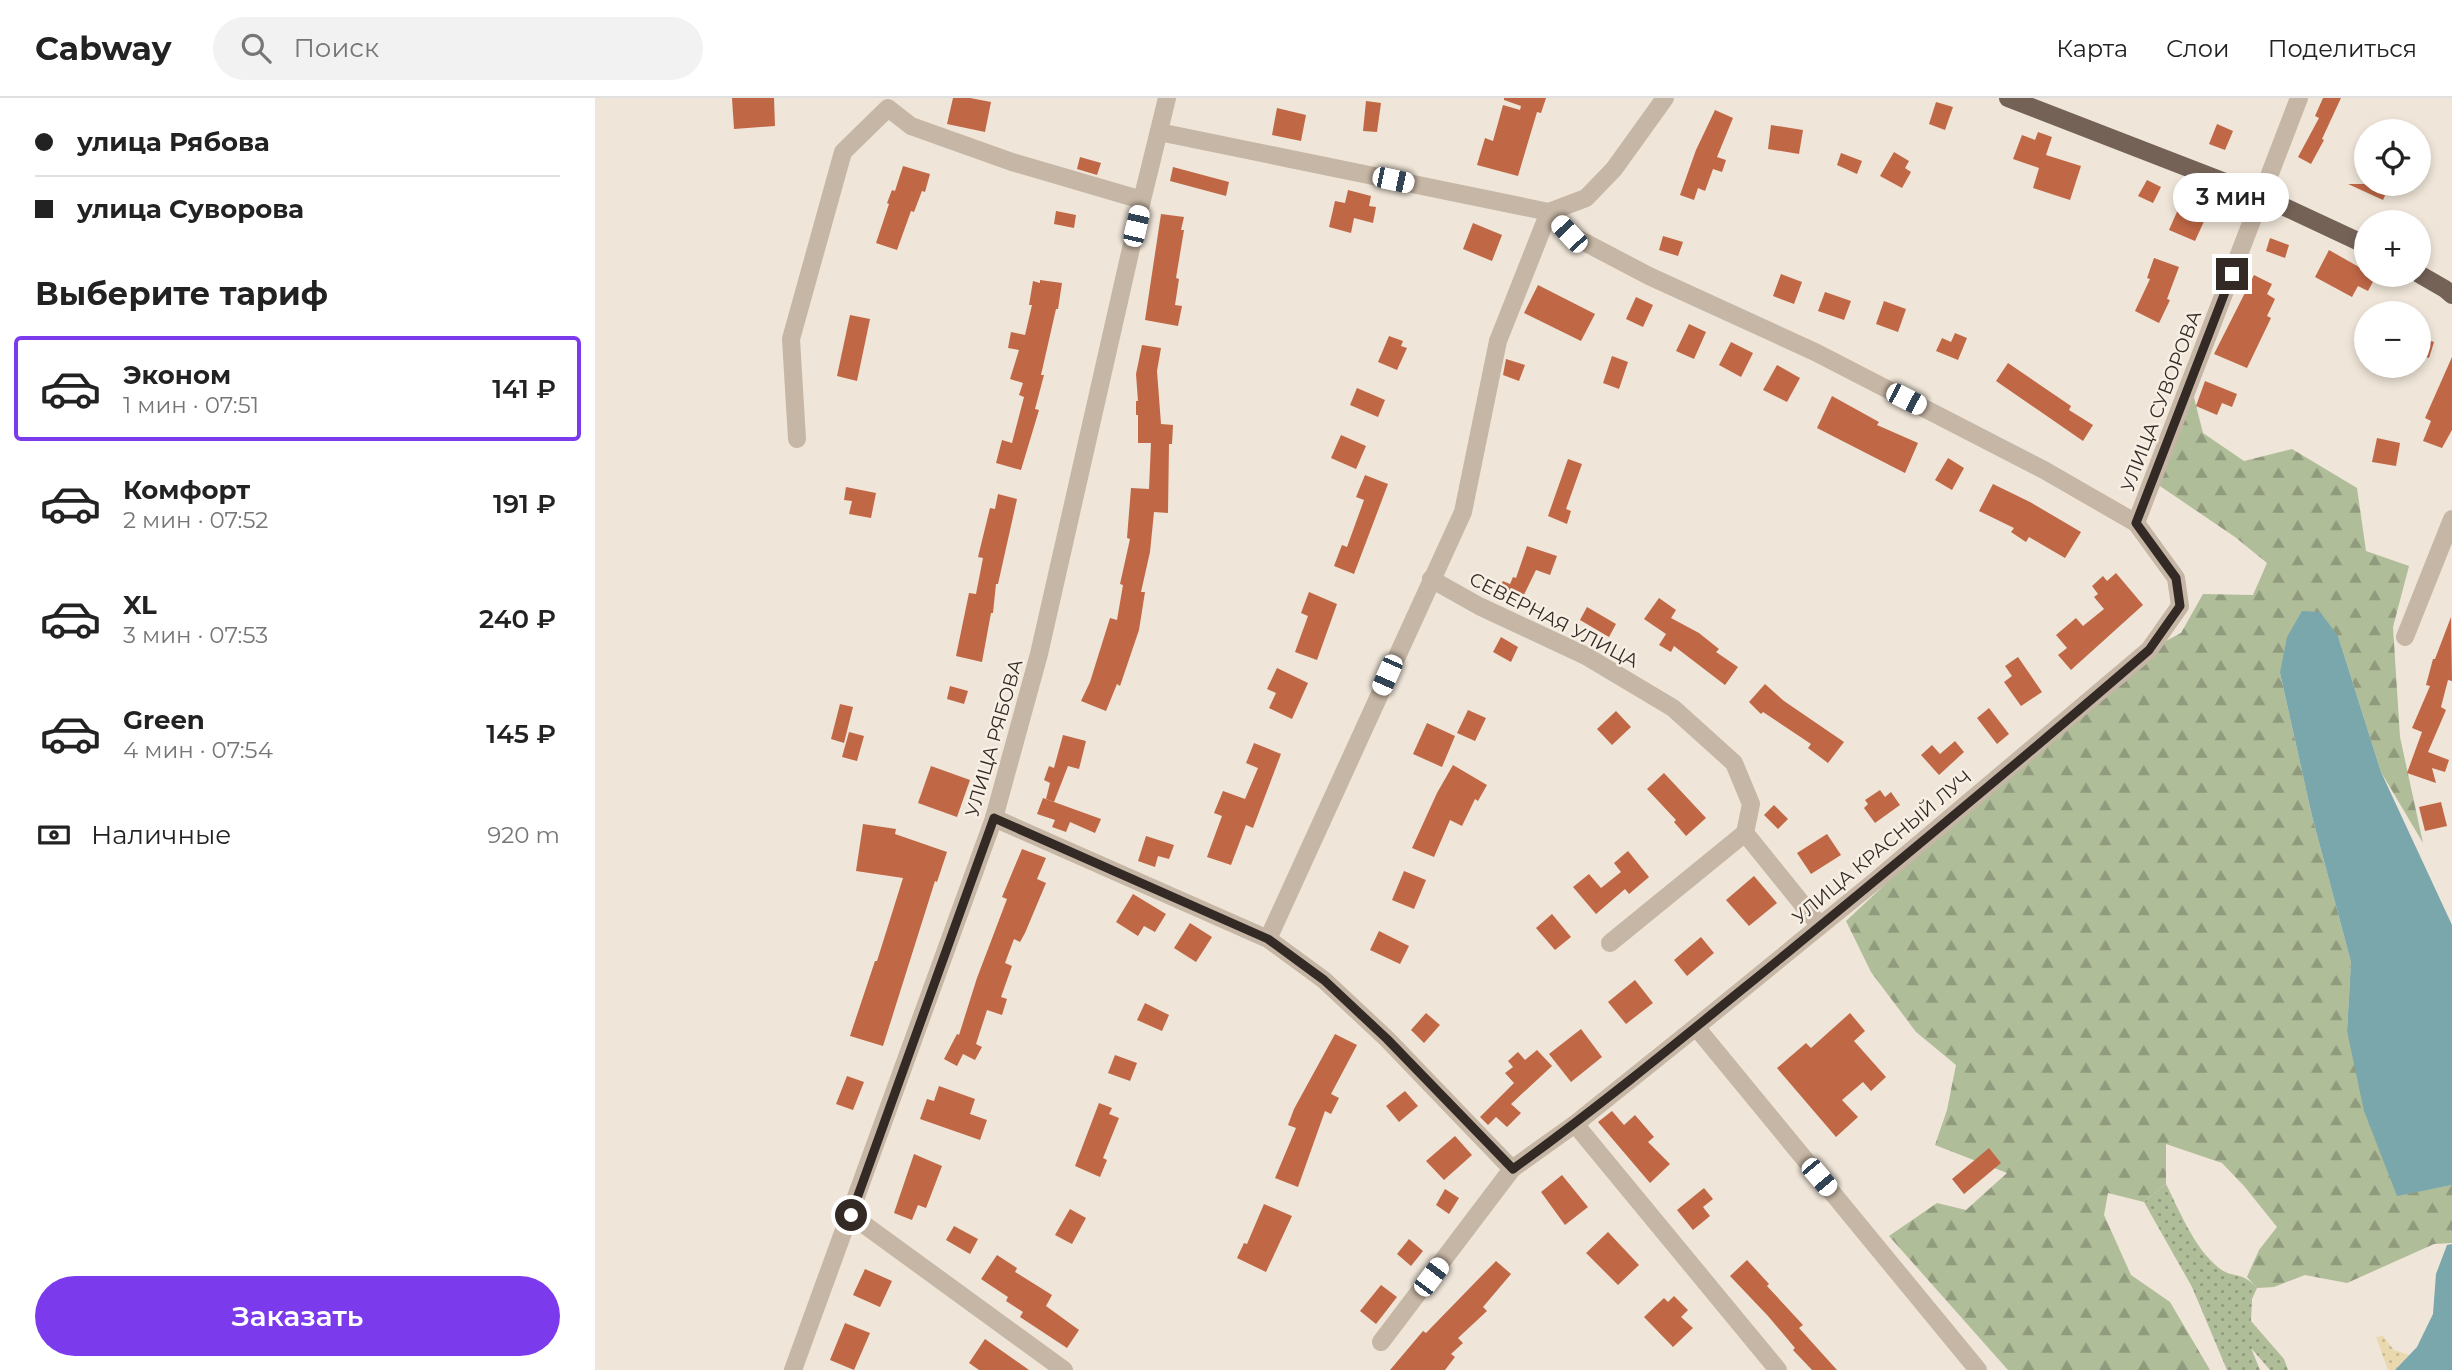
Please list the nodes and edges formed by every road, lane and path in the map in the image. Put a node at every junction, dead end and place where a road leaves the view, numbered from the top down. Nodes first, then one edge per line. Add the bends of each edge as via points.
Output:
1 (1167, 98) edge
2 (1665, 98) edge
3 (2008, 98) edge
4 (2299, 98) edge
5 (1159, 132) junction
6 (2262, 196) junction
7 (1142, 200) junction
8 (1549, 212) junction
9 (2354, 239) edge
10 (2431, 281) edge
11 (2452, 295) edge
12 (797, 439) dead end
13 (2452, 519) edge
14 (2136, 523) junction
15 (1431, 579) junction
16 (2405, 637) dead end
17 (994, 818) junction
18 (1745, 833) junction
19 (1820, 926) junction
20 (1268, 939) junction
21 (1610, 943) dead end
22 (1696, 1027) junction
23 (1574, 1124) junction
24 (1513, 1169) junction
25 (851, 1215) junction
26 (1381, 1342) dead end
27 (793, 1370) edge
28 (1064, 1370) edge
29 (1779, 1370) edge
30 (1978, 1370) edge

1 - 5 street, УЛИЦА РЯБОВА
2 - 8 street via 1586,198
3 - 6 main road
4 - 6 street, УЛИЦА СУВОРОВА
5 - 7 street, УЛИЦА РЯБОВА
5 - 8 street
6 - 9 main road
6 - 14 street, УЛИЦА СУВОРОВА
7 - 12 street via 911,126 888,108 843,152 791,339
7 - 17 street, УЛИЦА РЯБОВА via 1039,654
8 - 14 street via 1580,240 1815,352 2044,470
8 - 15 street via 1498,341 1462,512
10 - 11 main road
13 - 16 street
14 - 19 street, УЛИЦА КРАСНЫЙ ЛУЧ via 2176,578 2180,606 2149,650
15 - 18 street, СЕВЕРНАЯ УЛИЦА via 1586,656 1673,708 1734,763 1751,804
15 - 20 street
17 - 20 street
17 - 25 street, УЛИЦА РЯБОВА
18 - 19 street
18 - 21 street
19 - 22 street, УЛИЦА КРАСНЫЙ ЛУЧ
20 - 24 street via 1324,980 1387,1039
22 - 23 street, УЛИЦА КРАСНЫЙ ЛУЧ
22 - 30 street
23 - 24 street, УЛИЦА КРАСНЫЙ ЛУЧ
23 - 29 street
24 - 26 street, УЛИЦА КРАСНЫЙ ЛУЧ
25 - 27 street, УЛИЦА РЯБОВА
25 - 28 street

